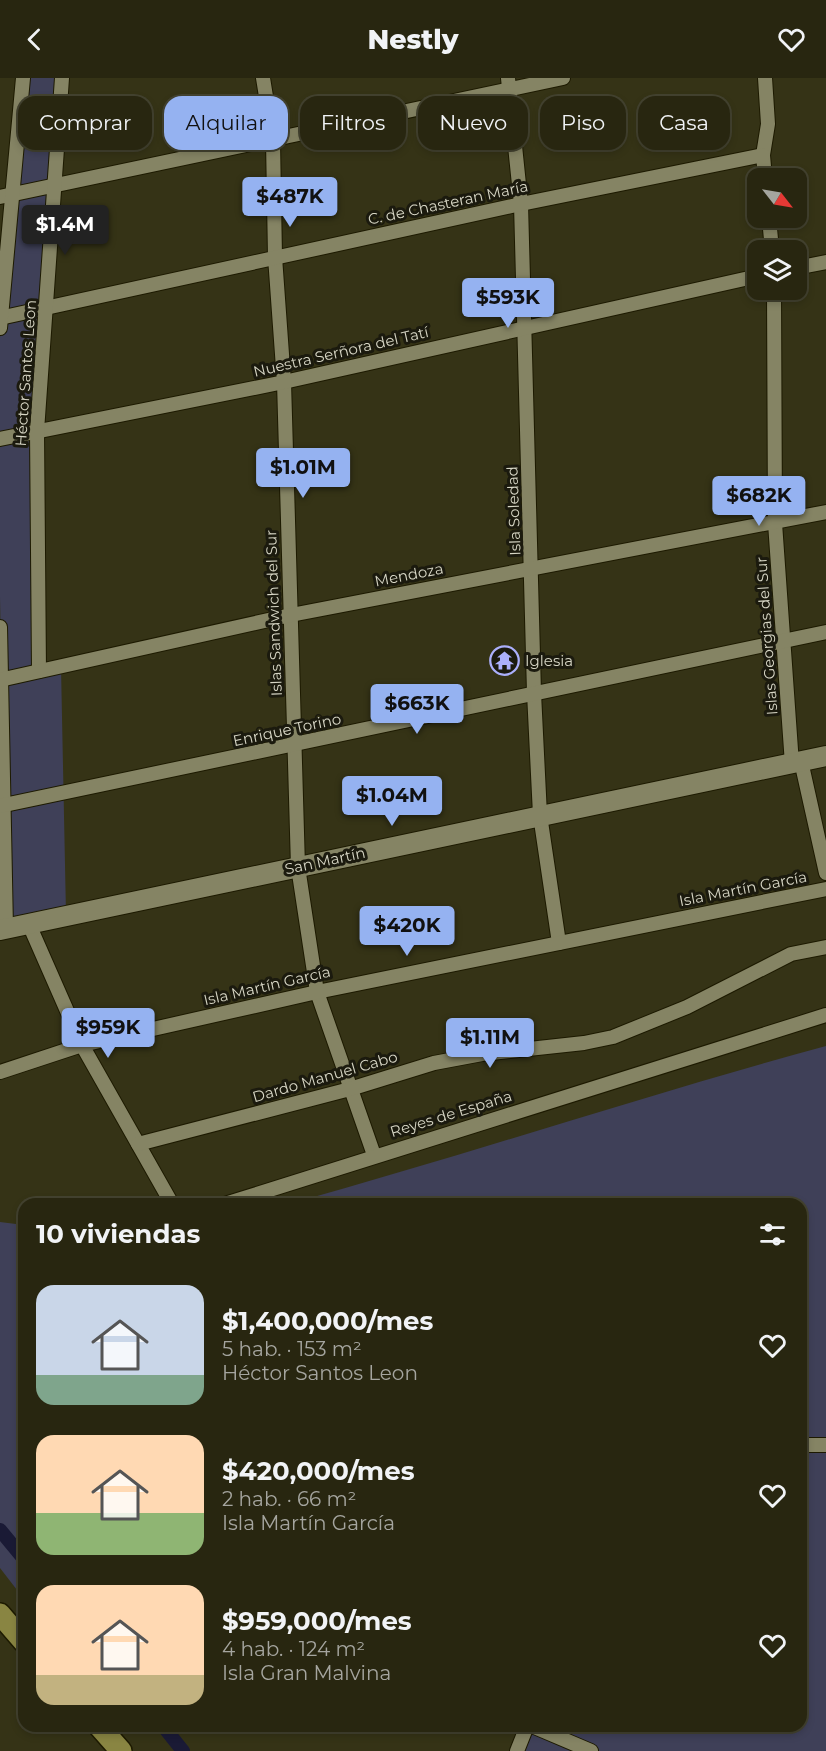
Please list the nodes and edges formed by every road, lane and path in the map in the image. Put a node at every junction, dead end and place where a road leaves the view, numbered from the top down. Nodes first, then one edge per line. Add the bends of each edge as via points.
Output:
1 (23, 78) edge
2 (62, 78) edge
3 (263, 78) edge
4 (563, 78) edge
5 (765, 78) edge
6 (509, 84) edge
7 (266, 96) edge
8 (288, 136) edge
9 (221, 150) edge
10 (273, 150) edge
11 (763, 154) junction
12 (764, 168) edge
13 (54, 186) junction
14 (7, 195) edge
15 (521, 204) junction
16 (275, 257) junction
17 (826, 262) edge
18 (807, 266) edge
19 (747, 278) edge
20 (774, 300) edge
21 (47, 308) junction
22 (0, 318) edge
23 (524, 327) junction
24 (0, 328) edge
25 (284, 382) junction
26 (37, 431) junction
27 (0, 439) edge
28 (826, 512) edge
29 (775, 523) junction
30 (532, 568) junction
31 (291, 615) junction
32 (0, 627) edge
33 (826, 632) edge
34 (784, 641) junction
35 (39, 671) junction
36 (1, 679) edge
37 (534, 693) junction
38 (294, 746) junction
39 (826, 756) edge
40 (796, 763) junction
41 (2, 805) edge
42 (540, 815) junction
43 (298, 867) junction
44 (826, 873) edge
45 (826, 889) edge
46 (28, 922) junction
47 (3, 929) edge
48 (559, 943) junction
49 (826, 947) edge
50 (317, 992) junction
51 (826, 1015) edge
52 (82, 1046) junction
53 (0, 1072) edge
54 (350, 1089) junction
55 (138, 1144) junction
56 (374, 1155) junction
57 (169, 1198) edge
58 (243, 1198) edge
59 (826, 1444) edge
60 (807, 1445) edge
61 (0, 1599) edge
62 (0, 1614) edge
63 (18, 1619) edge
64 (18, 1635) edge
65 (104, 1732) edge
66 (117, 1732) edge
67 (525, 1732) edge
68 (546, 1732) edge
69 (121, 1751) edge
70 (132, 1751) edge
71 (517, 1751) edge
72 (591, 1751) edge

1 - 14 street
2 - 13 street, Héctor Santos Leon
3 - 7 street, Islas Sandwich del Sur
4 - 6 street
5 - 11 street via 768,124
6 - 8 street
6 - 15 street, Isla Soledad
9 - 13 street
10 - 16 street, Islas Sandwich del Sur
11 - 12 street
11 - 15 street, C. de Chasteran María
13 - 14 street
13 - 21 street, Héctor Santos Leon
14 - 22 street
15 - 16 street, C. de Chasteran María
15 - 23 street, Isla Soledad
16 - 21 street, C. de Chasteran María
16 - 25 street, Islas Sandwich del Sur
17 - 18 street
19 - 23 street, Nuestra Serñora del Tatí
20 - 29 street, Islas Georgias del Sur
21 - 22 street, C. de Chasteran María
21 - 26 street, Héctor Santos Leon
22 - 24 street
23 - 25 street, Nuestra Serñora del Tatí
23 - 30 street, Isla Soledad
25 - 26 street, Nuestra Serñora del Tatí
25 - 31 street, Islas Sandwich del Sur
26 - 27 street, Nuestra Serñora del Tatí
26 - 35 street, Héctor Santos Leon
28 - 29 street, Mendoza
29 - 30 street, Mendoza
29 - 34 street, Islas Georgias del Sur
30 - 31 street, Mendoza
30 - 37 street, Isla Soledad
31 - 35 street, Mendoza
31 - 38 street, Islas Sandwich del Sur
32 - 36 street
33 - 34 street, Enrique Torino
34 - 37 street, Enrique Torino
34 - 40 street, Islas Georgias del Sur
35 - 36 street, Mendoza
36 - 41 street
37 - 38 street, Enrique Torino
37 - 42 street, Isla Soledad
38 - 41 street, Enrique Torino
38 - 43 street, Islas Sandwich del Sur
39 - 40 main road, San Martín
40 - 42 main road, San Martín
40 - 44 street, Islas Georgias del Sur
41 - 47 street
42 - 43 main road, San Martín
42 - 48 street, Isla Soledad
43 - 46 main road, San Martín
43 - 50 street, Islas Sandwich del Sur
45 - 48 street, Isla Martín García
46 - 47 main road, San Martín
46 - 52 street
48 - 50 street, Isla Martín García
49 - 54 street, Dardo Manuel Cabo via 791,954 687,1007 613,1037 434,1063
50 - 52 street, Isla Martín García
50 - 54 street, Islas Sandwich del Sur
51 - 56 street, Reyes de España
52 - 53 street, Isla Martín García
52 - 55 street
54 - 55 street, Dardo Manuel Cabo
54 - 56 street, Islas Sandwich del Sur
55 - 57 street
56 - 58 street, Reyes de España
59 - 60 street
61 - 63 main road
62 - 64 main road
65 - 69 main road
66 - 70 main road
67 - 71 street
68 - 72 street

